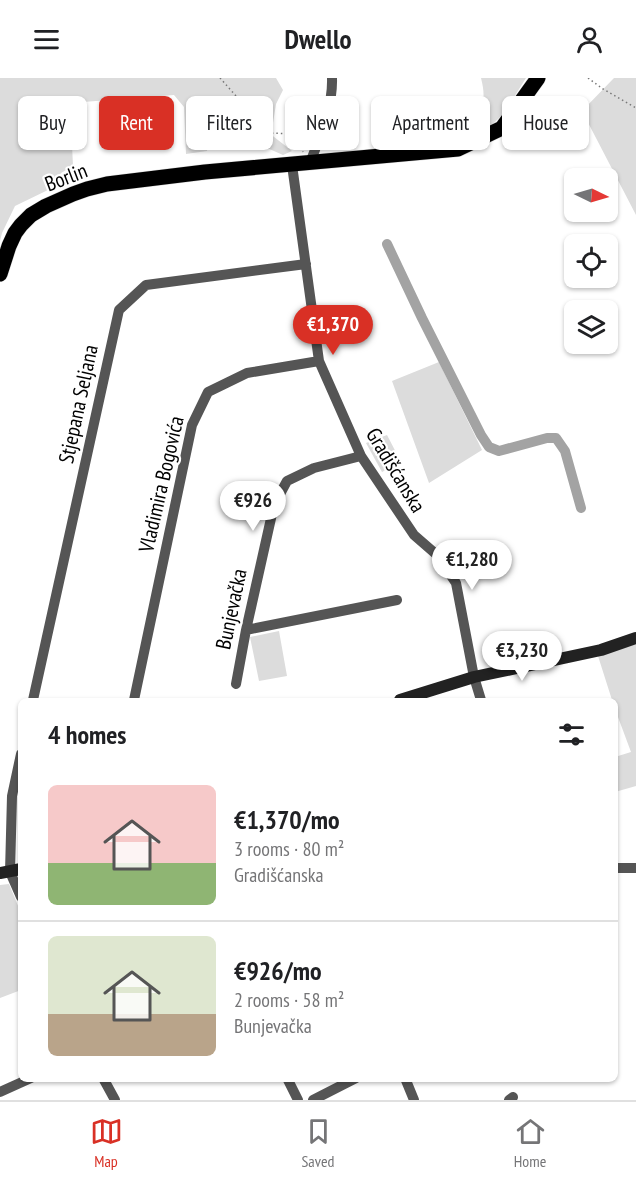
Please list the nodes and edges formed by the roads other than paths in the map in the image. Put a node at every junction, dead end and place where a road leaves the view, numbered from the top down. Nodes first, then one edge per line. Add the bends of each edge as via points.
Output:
1 (332, 78) edge
2 (538, 78) edge
3 (303, 164) junction
4 (306, 264) junction
5 (0, 274) edge
6 (319, 361) junction
7 (361, 456) junction
8 (397, 600) dead end
9 (246, 630) junction
10 (636, 638) edge
11 (474, 677) junction
12 (236, 684) dead end
13 (33, 698) edge
14 (134, 698) edge
15 (406, 698) edge
16 (480, 698) edge
17 (18, 768) edge
18 (618, 868) edge
19 (636, 868) edge
20 (10, 872) edge
21 (18, 890) edge
22 (22, 1082) edge
23 (105, 1082) edge
24 (289, 1082) edge
25 (348, 1082) edge
26 (407, 1082) edge
27 (0, 1092) edge
28 (115, 1100) edge
29 (298, 1100) edge
30 (313, 1100) edge
31 (414, 1100) edge

1 - 3 street via 326,118
2 - 3 main road, Borlin via 502,128 458,149
3 - 4 street, Gradišćanska
3 - 5 main road, Borlin via 107,184 66,196 21,225
4 - 6 street, Gradišćanska
4 - 13 street, Stjepana Seljana via 146,285 119,310
6 - 7 street, Gradišćanska
6 - 14 street, Vladimira Bogovića via 247,373 208,392 192,425
7 - 9 street, Bunjevačka via 314,468 287,482 274,505
7 - 11 street, Gradišćanska via 414,535 437,555 456,583
8 - 9 street
9 - 12 street, Bunjevačka
10 - 11 main road via 601,650
11 - 15 main road
11 - 16 street, Gradišćanska
17 - 20 street via 12,796
18 - 19 street
20 - 21 street
22 - 27 street
23 - 28 street
24 - 29 street
25 - 30 street
26 - 31 street

